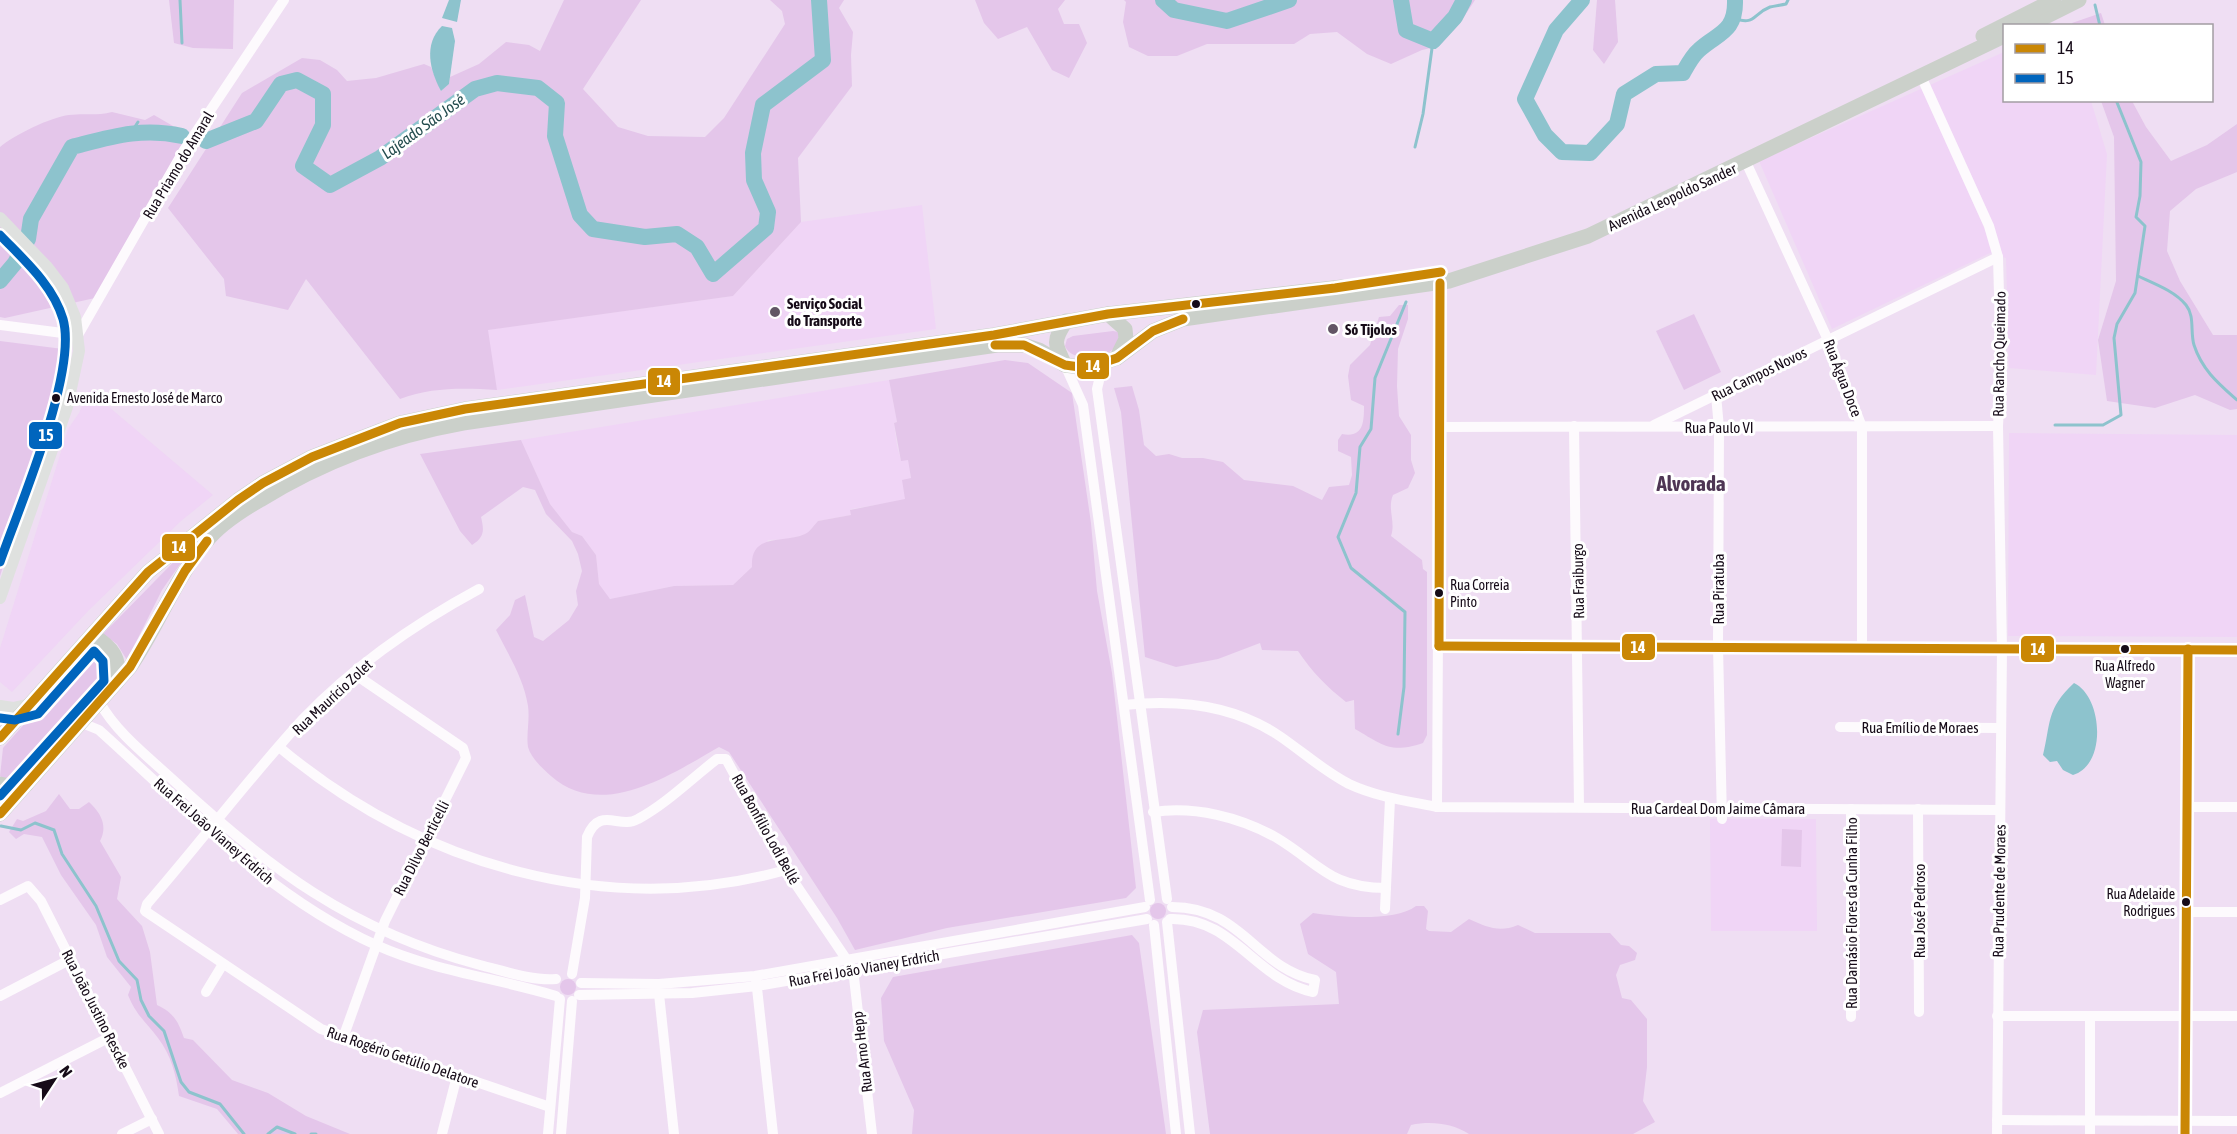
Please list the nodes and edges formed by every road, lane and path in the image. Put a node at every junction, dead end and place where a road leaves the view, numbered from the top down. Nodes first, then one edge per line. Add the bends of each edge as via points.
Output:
1 (284, 0) edge
2 (2054, 0) edge
3 (2079, 0) edge
4 (2005, 24) edge
5 (2031, 24) edge
6 (2003, 25) edge
7 (2003, 36) edge
8 (1921, 76) junction
9 (1746, 162) junction
10 (0, 218) edge
11 (1998, 257) junction
12 (1440, 283) junction
13 (1108, 314) junction
14 (1066, 321) junction
15 (0, 325) edge
16 (78, 335) junction
17 (1828, 340) junction
18 (1110, 361) junction
19 (1065, 365) junction
20 (1716, 395) junction
21 (1574, 426) junction
22 (1998, 426) junction
23 (1441, 427) junction
24 (1650, 427) junction
25 (1862, 427) junction
26 (1719, 428) junction
27 (479, 589) dead end
28 (0, 598) edge
29 (92, 635) junction
30 (1438, 646) junction
31 (1579, 647) junction
32 (1718, 647) junction
33 (1862, 648) junction
34 (2002, 648) junction
35 (2188, 649) junction
36 (2237, 650) edge
37 (353, 674) junction
38 (115, 686) junction
39 (100, 703) junction
40 (1139, 703) junction
41 (31, 704) junction
42 (1124, 705) junction
43 (0, 706) edge
44 (82, 723) junction
45 (1840, 727) dead end
46 (2001, 728) junction
47 (0, 738) edge
48 (279, 747) junction
49 (0, 784) edge
50 (26, 785) junction
51 (1390, 798) junction
52 (1437, 807) junction
53 (1579, 807) junction
54 (2187, 807) junction
55 (2237, 807) edge
56 (1851, 809) junction
57 (1918, 809) junction
58 (2000, 810) junction
59 (1153, 812) junction
60 (0, 814) edge
61 (1722, 814) junction
62 (218, 822) junction
63 (209, 831) junction
64 (425, 841) junction
65 (786, 870) junction
66 (586, 884) junction
67 (1386, 888) junction
68 (0, 900) edge
69 (1147, 903) junction
70 (1169, 903) junction
71 (1385, 909) dead end
72 (145, 911) joint
73 (2186, 912) junction
74 (2237, 912) edge
75 (1168, 921) junction
76 (1150, 922) junction
77 (381, 932) junction
78 (376, 945) junction
79 (71, 960) junction
80 (223, 964) junction
81 (850, 965) junction
82 (572, 974) junction
83 (556, 979) junction
84 (756, 981) junction
85 (581, 983) junction
86 (206, 992) dead end
87 (659, 994) junction
88 (0, 996) edge
89 (558, 997) junction
90 (576, 998) junction
91 (1920, 1012) dead end
92 (1998, 1016) junction
93 (2090, 1016) junction
94 (2186, 1016) junction
95 (2237, 1016) edge
96 (1851, 1017) dead end
97 (110, 1037) junction
98 (343, 1038) junction
99 (457, 1076) junction
100 (0, 1094) edge
101 (550, 1107) junction
102 (152, 1119) junction
103 (1997, 1120) junction
104 (2090, 1120) junction
105 (2186, 1121) junction
106 (2237, 1121) edge
107 (122, 1134) edge
108 (159, 1134) edge
109 (442, 1134) edge
110 (548, 1134) edge
111 (561, 1134) edge
112 (674, 1134) edge
113 (773, 1134) edge
114 (872, 1134) edge
115 (1176, 1134) edge
116 (1190, 1134) edge
117 (1997, 1134) edge
118 (2090, 1134) edge
119 (2185, 1134) edge

1 - 16 street, Rua Priamo do Amaral via 184,150
2 - 4 highway, Avenida Leopoldo Sander
3 - 5 highway
6 - 13 highway, Avenida Leopoldo Sander via 1612,216 1545,242 1400,280
7 - 8 highway, Avenida Leopoldo Sander
8 - 9 highway, Avenida Leopoldo Sander
8 - 11 street, Rua Rancho Queimado via 1989,226
9 - 12 highway, Avenida Leopoldo Sander via 1588,236
9 - 17 street, Rua Água Doce
10 - 16 main road via 68,297
11 - 17 street, Rua Campos Novos
11 - 22 street, Rua Rancho Queimado
12 - 18 highway, Avenida Leopoldo Sander via 1183,319 1154,331
12 - 23 street
13 - 14 highway, Avenida Leopoldo Sander
13 - 18 highway via 1125,329 1126,339
14 - 19 highway via 1055,343
14 - 29 highway, Avenida Leopoldo Sander via 843,357 476,407 400,423 312,457 263,483 148,572
15 - 16 street
16 - 28 main road via 78,364 67,407
17 - 20 street, Rua Campos Novos
17 - 25 street, Rua Água Doce
18 - 19 highway via 1087,368
18 - 40 street via 1097,388
19 - 38 highway via 1031,347 997,345 463,423 427,429 362,450 286,484 239,513 209,538 177,580 143,648
19 - 42 street via 1083,405
20 - 24 street, Rua Campos Novos
20 - 26 street, Rua Piratuba
21 - 23 street, Rua Paulo VI
21 - 24 street, Rua Paulo VI
21 - 31 street, Rua Fraiburgo
22 - 25 street, Rua Paulo VI
22 - 34 street, Rua Rancho Queimado
23 - 30 street
24 - 26 street, Rua Paulo VI
25 - 26 street, Rua Paulo VI
25 - 33 street, Rua Água Doce
26 - 32 street, Rua Piratuba
27 - 37 street, Rua Maurício Zolet via 413,629
29 - 38 highway via 116,656
29 - 41 highway, Avenida Leopoldo Sander
30 - 31 street
30 - 52 street
31 - 32 street
31 - 53 street, Rua Fraiburgo
32 - 33 street
32 - 61 street, Rua Piratuba
33 - 34 street
34 - 35 street
34 - 46 street, Rua Prudente de Moraes
35 - 36 street
35 - 54 street
37 - 48 street, Rua Maurício Zolet via 304,718
37 - 64 street, Rua Dilvo Berticelli via 466,752
38 - 39 highway
39 - 44 highway
39 - 62 street, Rua Frei João Vianey Erdrich via 120,730
40 - 42 street, Rua Cardeal Dom Jaime Câmara
40 - 51 street, Rua Cardeal Dom Jaime Câmara via 1201,704 1241,716 1279,735 1337,778
40 - 59 street
41 - 43 main road
41 - 47 highway, Avenida Leopoldo Sander
42 - 69 street
44 - 50 highway
44 - 63 street, Rua Frei João Vianey Erdrich via 99,730
45 - 46 street, Rua Emílio de Moraes
46 - 58 street, Rua Prudente de Moraes
48 - 62 street, Rua Maurício Zolet
48 - 64 street via 349,800
49 - 50 highway
50 - 60 highway
51 - 52 street, Rua Cardeal Dom Jaime Câmara
51 - 67 street
52 - 53 street, Rua Cardeal Dom Jaime Câmara
53 - 61 street, Rua Cardeal Dom Jaime Câmara
54 - 55 street
54 - 73 street
56 - 57 street, Rua Cardeal Dom Jaime Câmara
56 - 61 street, Rua Cardeal Dom Jaime Câmara
56 - 96 street, Rua Damásio Flores da Cunha Filho
57 - 58 street, Rua Cardeal Dom Jaime Câmara
57 - 91 street, Rua José Pedroso
58 - 92 street, Rua Prudente de Moraes
59 - 67 street via 1191,811 1238,821 1276,838 1334,879 1356,886
59 - 70 street
62 - 63 street, Rua Maurício Zolet
62 - 77 street, Rua Frei João Vianey Erdrich via 308,891
63 - 72 street, Rua Maurício Zolet
63 - 78 street, Rua Frei João Vianey Erdrich via 301,902
64 - 66 street via 503,868
64 - 77 street, Rua Dilvo Berticelli
65 - 66 street via 686,887
65 - 66 street, Rua Bonfílio Lodi Bellé via 728,761 722,758 636,821 596,822 587,837
65 - 81 street, Rua Bonfílio Lodi Bellé
66 - 82 street
67 - 71 street
68 - 79 street, Rua João Justino Rescke via 28,886 41,901
69 - 70 street, Rua Frei João Vianey Erdrich via 1158,897
69 - 76 street
69 - 81 street, Rua Frei João Vianey Erdrich
70 - 75 street
70 - 75 street via 1193,907 1222,919 1287,969 1315,980 1313,992 1280,980 1208,926 1190,919
72 - 80 street, Rua Rogério Getúlio Delatore
73 - 74 street
73 - 94 street
75 - 76 street, Rua Frei João Vianey Erdrich
75 - 116 street
76 - 81 street, Rua Frei João Vianey Erdrich via 1132,920
76 - 115 street
77 - 78 street, Rua Dilvo Berticelli
77 - 83 street, Rua Frei João Vianey Erdrich via 467,962
78 - 89 street, Rua Frei João Vianey Erdrich via 464,974
78 - 98 street, Rua Dilvo Berticelli
79 - 88 street
79 - 97 street, Rua João Justino Rescke
80 - 86 street
80 - 98 street, Rua Rogério Getúlio Delatore via 300,1016
81 - 84 street, Rua Frei João Vianey Erdrich
81 - 114 street, Rua Arno Hepp
82 - 83 street
82 - 85 street
83 - 89 street
84 - 85 street, Rua Frei João Vianey Erdrich
84 - 87 street, Rua Frei João Vianey Erdrich
84 - 113 street
85 - 90 street
87 - 90 street, Rua Frei João Vianey Erdrich
87 - 112 street
89 - 90 street
89 - 101 street
90 - 111 street
92 - 93 street
92 - 103 street, Rua Prudente de Moraes
93 - 94 street
93 - 104 street
94 - 95 street
94 - 105 street
97 - 100 street
97 - 102 street, Rua João Justino Rescke
98 - 99 street, Rua Rogério Getúlio Delatore
99 - 101 street, Rua Rogério Getúlio Delatore
99 - 109 street
101 - 110 street
102 - 107 street
102 - 108 street, Rua João Justino Rescke
103 - 104 street
103 - 117 street, Rua Prudente de Moraes
104 - 105 street
104 - 118 street
105 - 106 street
105 - 119 street

